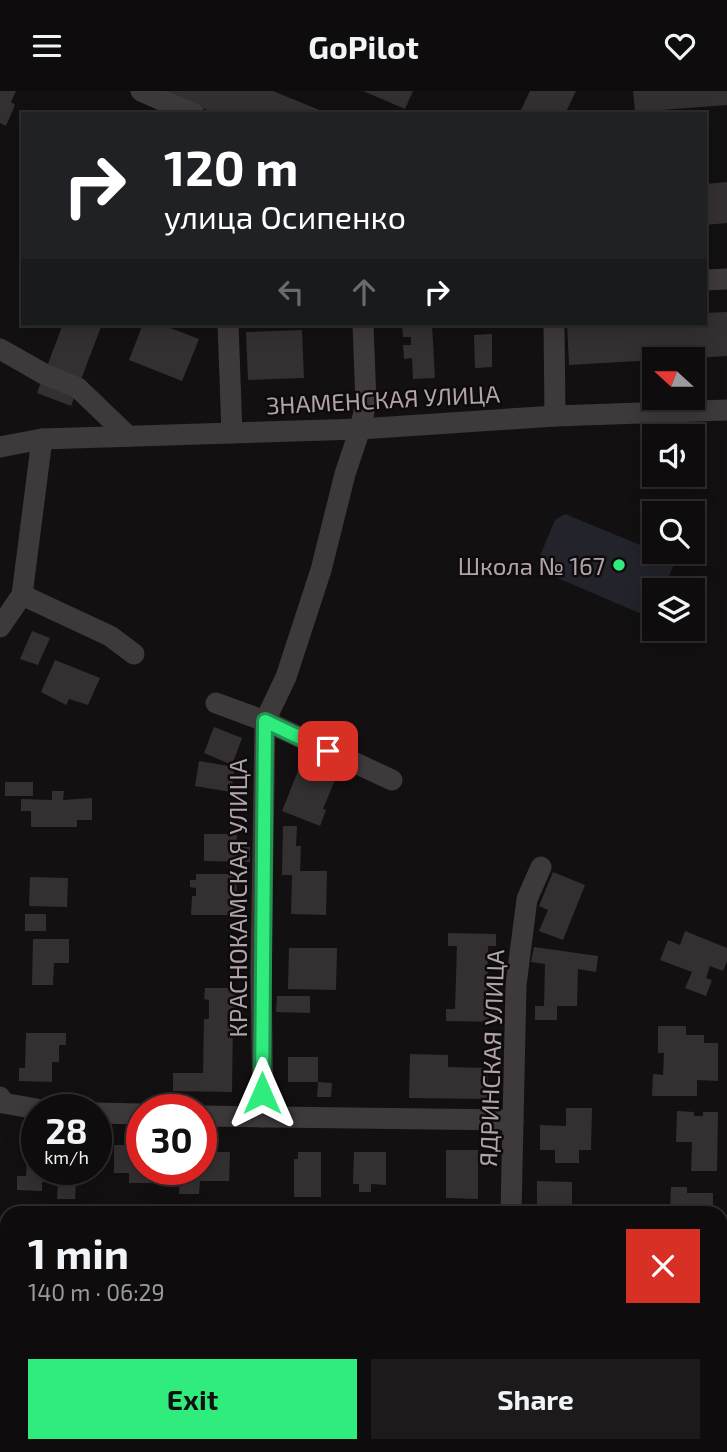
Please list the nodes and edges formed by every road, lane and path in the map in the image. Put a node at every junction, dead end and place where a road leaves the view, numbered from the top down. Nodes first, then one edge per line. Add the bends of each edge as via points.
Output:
1 (141, 91) edge
2 (189, 112) edge
3 (727, 279) edge
4 (707, 280) edge
5 (228, 326) edge
6 (363, 326) edge
7 (554, 326) edge
8 (0, 349) edge
9 (727, 410) edge
10 (555, 416) junction
11 (360, 429) junction
12 (232, 433) junction
13 (128, 436) junction
14 (42, 439) junction
15 (0, 447) edge
16 (22, 595) junction
17 (0, 627) edge
18 (134, 654) dead end
19 (216, 703) dead end
20 (265, 721) junction
21 (392, 780) dead end
22 (541, 867) dead end
23 (2, 1100) edge
24 (21, 1105) edge
25 (217, 1116) edge
26 (263, 1117) junction
27 (513, 1121) junction
28 (511, 1206) edge

1 - 2 street
3 - 4 street
5 - 12 street
6 - 11 street via 366,403
7 - 10 street
8 - 13 street via 78,387
9 - 10 street, ЗНАМЕНСКАЯ УЛИЦА
10 - 11 street, ЗНАМЕНСКАЯ УЛИЦА
11 - 12 street, ЗНАМЕНСКАЯ УЛИЦА
11 - 20 street via 317,582 286,677
12 - 13 street, ЗНАМЕНСКАЯ УЛИЦА
13 - 14 street, ЗНАМЕНСКАЯ УЛИЦА
14 - 15 street, ЗНАМЕНСКАЯ УЛИЦА
14 - 16 street
16 - 17 street
16 - 18 street via 110,636
19 - 20 street
20 - 21 street
20 - 26 street, КРАСНОКАМСКАЯ УЛИЦА
22 - 27 street, ЯДРИНСКАЯ УЛИЦА via 527,899 516,985
23 - 24 street
25 - 26 street
26 - 27 street
27 - 28 street, ЯДРИНСКАЯ УЛИЦА

